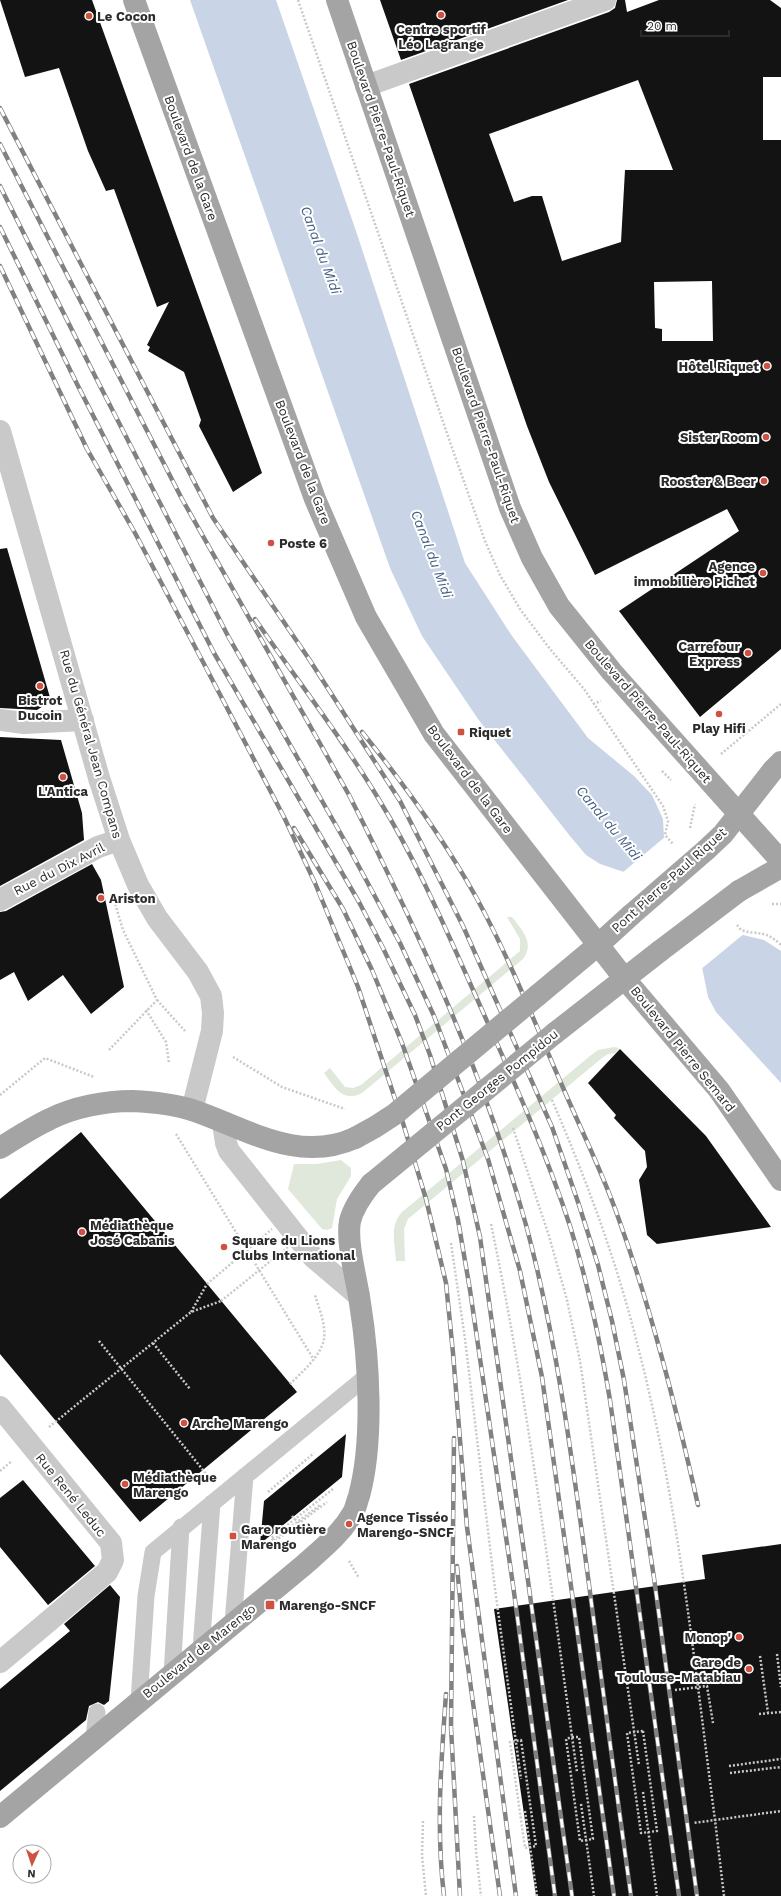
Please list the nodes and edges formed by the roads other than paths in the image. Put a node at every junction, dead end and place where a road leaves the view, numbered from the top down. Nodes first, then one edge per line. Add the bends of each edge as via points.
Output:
1 (134, 0) edge
2 (337, 0) edge
3 (605, 0) edge
4 (366, 86) junction
5 (0, 431) edge
6 (4, 456) edge
7 (0, 720) edge
8 (83, 720) junction
9 (781, 762) edge
10 (738, 814) junction
11 (119, 840) junction
12 (781, 861) edge
13 (781, 867) edge
14 (0, 900) edge
15 (598, 945) junction
16 (624, 978) junction
17 (192, 1110) junction
18 (223, 1123) junction
19 (0, 1148) edge
20 (781, 1180) edge
21 (359, 1296) junction
22 (367, 1376) junction
23 (0, 1407) edge
24 (245, 1476) junction
25 (212, 1503) junction
26 (181, 1527) junction
27 (233, 1623) junction
28 (201, 1649) junction
29 (0, 1662) edge
30 (172, 1674) junction
31 (138, 1701) junction
32 (97, 1712) dead end
33 (94, 1737) junction
34 (0, 1817) edge

1 - 15 main road, Boulevard de la Gare via 315,499 366,617 434,734
2 - 4 main road, Boulevard Pierre-Paul-Riquet
3 - 4 street
4 - 10 main road, Boulevard Pierre-Paul-Riquet via 510,508 532,558 559,606 573,624 612,672
5 - 6 street, Rue du Général Jean Compans
6 - 8 street, Rue du Général Jean Compans
7 - 8 street via 24,723
8 - 11 street, Rue du Général Jean Compans
9 - 10 main road, Pont Pierre-Paul Riquet
10 - 12 main road, Boulevard Pierre-Paul-Riquet
10 - 15 main road, Pont Pierre-Paul Riquet, bridge via 723,834 706,850
11 - 14 street, Rue du Dix Avril via 98,847
11 - 17 street, Rue du Général Jean Compans via 142,892 157,918 198,972 211,996 212,1031
13 - 16 main road, bridge via 740,891
15 - 16 main road, Boulevard de la Gare
15 - 18 main road, bridge via 394,1114 343,1144 321,1148 300,1147 261,1137
16 - 20 main road, Boulevard Pierre Semard via 719,1090
16 - 21 main road, Pont Georges Pompidou, bridge via 371,1184 358,1203 350,1222 352,1259
17 - 18 main road
17 - 19 main road via 131,1101 85,1106 50,1118
18 - 21 street via 226,1143 234,1157 313,1257
21 - 22 main road, Boulevard de Marengo
22 - 24 lane
22 - 27 main road, Boulevard de Marengo via 366,1456 354,1512 339,1534
23 - 29 street, Rue René Leduc via 111,1543 113,1560 108,1572
24 - 25 lane
24 - 27 lane
25 - 26 lane
25 - 28 lane
26 - 30 lane
26 - 31 lane via 153,1552 146,1596
27 - 28 main road, Boulevard de Marengo
28 - 30 main road, Boulevard de Marengo
30 - 31 main road, Boulevard de Marengo
31 - 33 main road, Boulevard de Marengo
32 - 33 lane
33 - 34 main road, Boulevard de Marengo

